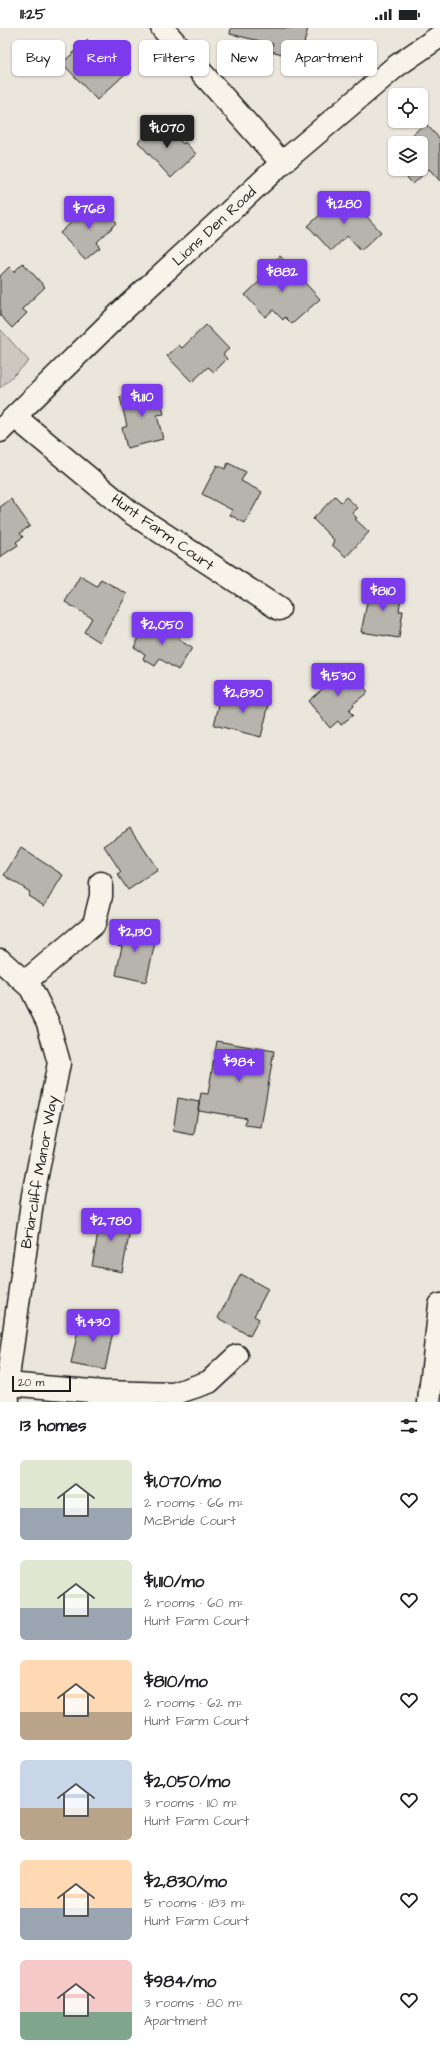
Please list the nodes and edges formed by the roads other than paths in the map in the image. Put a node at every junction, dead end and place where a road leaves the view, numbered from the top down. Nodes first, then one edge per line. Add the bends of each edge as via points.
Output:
1 (162, 28) edge
2 (440, 36) edge
3 (282, 163) junction
4 (8, 424) edge
5 (279, 609) dead end
6 (101, 883) dead end
7 (0, 960) edge
8 (25, 982) junction
9 (440, 1305) edge
10 (237, 1356) dead end
11 (7, 1393) edge
12 (429, 1402) edge

1 - 3 street
2 - 3 street, Lions Den Road via 395,67
3 - 4 street, Lions Den Road via 121,312
4 - 5 street, Hunt Farm Court via 130,512
6 - 8 street via 101,896 94,924
7 - 8 street, Briarcliff Manor Way
8 - 11 street, Briarcliff Manor Way via 31,988 48,1023 59,1063 33,1194
9 - 12 street
10 - 11 street via 209,1382 173,1394

